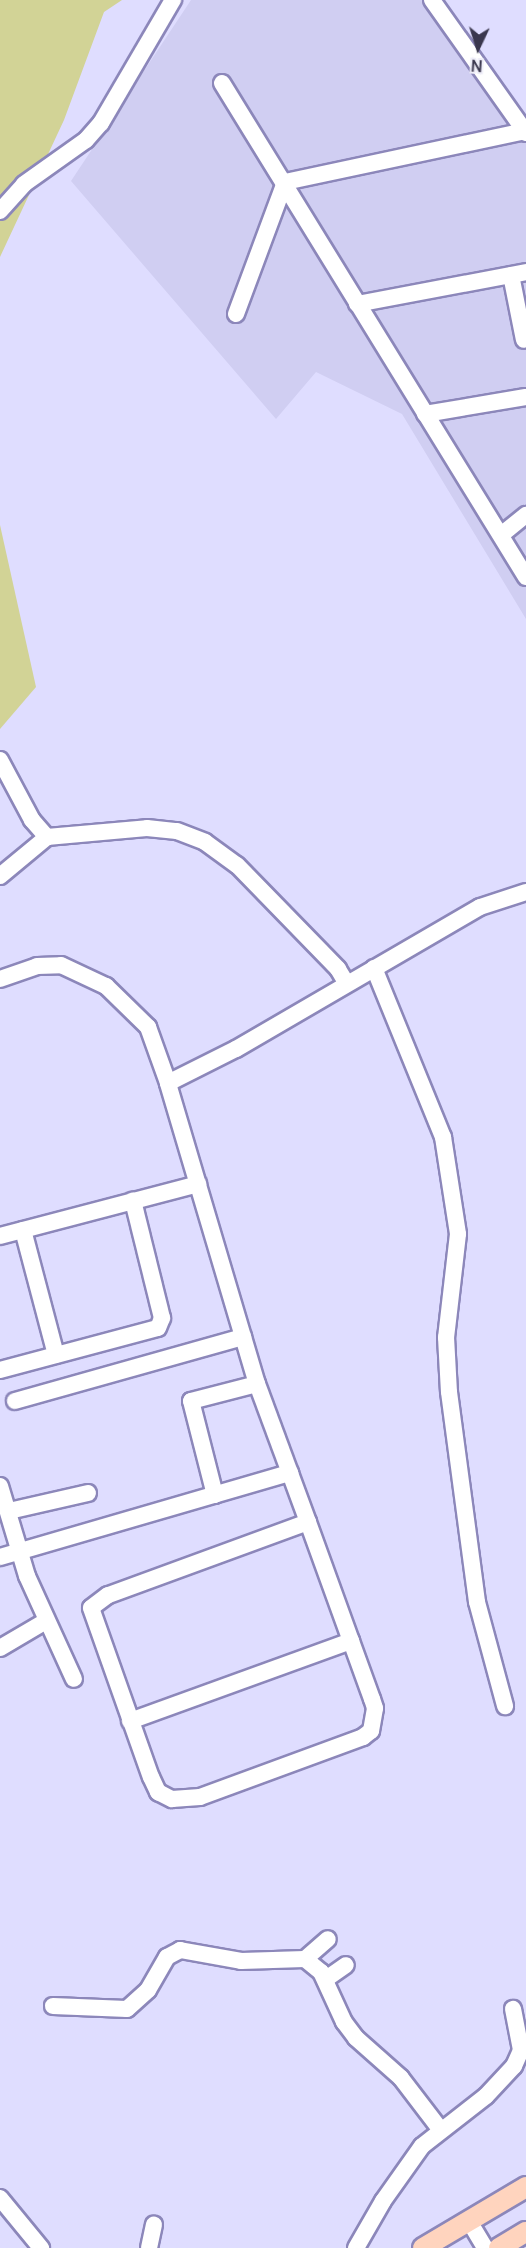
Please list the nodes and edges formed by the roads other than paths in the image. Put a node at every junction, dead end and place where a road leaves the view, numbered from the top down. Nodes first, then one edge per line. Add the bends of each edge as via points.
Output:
1 (173, 0) edge
2 (432, 0) edge
3 (222, 83) dead end
4 (525, 132) edge
5 (285, 182) junction
6 (0, 211) edge
7 (518, 273) edge
8 (357, 304) junction
9 (236, 314) dead end
10 (524, 340) dead end
11 (526, 397) edge
12 (425, 414) junction
13 (526, 515) edge
14 (501, 535) junction
15 (526, 577) edge
16 (0, 760) edge
17 (47, 837) junction
18 (0, 876) edge
19 (526, 892) edge
20 (374, 968) junction
21 (0, 979) edge
22 (347, 984) junction
23 (168, 1083) junction
24 (198, 1184) junction
25 (133, 1201) junction
26 (22, 1230) junction
27 (0, 1236) edge
28 (243, 1337) junction
29 (56, 1355) junction
30 (0, 1370) edge
31 (256, 1384) junction
32 (15, 1401) dead end
33 (291, 1473) junction
34 (0, 1486) edge
35 (88, 1493) dead end
36 (215, 1495) junction
37 (9, 1511) junction
38 (308, 1522) junction
39 (19, 1552) junction
40 (0, 1557) edge
41 (46, 1621) junction
42 (351, 1641) junction
43 (0, 1648) edge
44 (74, 1679) dead end
45 (505, 1706) dead end
46 (130, 1721) junction
47 (328, 1939) dead end
48 (305, 1959) junction
49 (346, 1965) dead end
50 (326, 1979) junction
51 (53, 2006) dead end
52 (513, 2009) dead end
53 (440, 2129) junction
54 (526, 2187) edge
55 (0, 2198) edge
56 (469, 2221) junction
57 (154, 2225) dead end
58 (526, 2232) edge
59 (41, 2248) edge
60 (149, 2248) edge
61 (356, 2248) edge
62 (423, 2248) edge
63 (485, 2248) edge
64 (499, 2248) edge

1 - 6 street via 101,123 86,140 24,184
2 - 4 street
3 - 5 street
4 - 5 street
5 - 8 street
5 - 9 street
7 - 8 street
7 - 10 street
8 - 12 street
11 - 12 street
12 - 14 street
13 - 14 street
14 - 15 street
16 - 17 street via 32,820
17 - 18 street
17 - 22 street via 147,828 177,831 205,842 237,865 338,969
19 - 20 street via 480,908
20 - 22 street
20 - 45 street via 443,1137 458,1234 446,1337 449,1392 477,1602
21 - 23 street via 37,966 61,965 106,986 148,1027
22 - 23 street via 236,1049
23 - 24 street
24 - 25 street
24 - 28 street
25 - 26 street
25 - 29 street via 162,1322 158,1328
26 - 27 street
26 - 29 street
28 - 31 street
28 - 32 street
29 - 30 street
31 - 33 street
31 - 36 street via 191,1401
33 - 36 street
33 - 38 street
34 - 37 street
35 - 37 street
36 - 39 street
37 - 39 street
38 - 42 street
38 - 46 street via 123,1589 93,1604 93,1621
39 - 40 street
39 - 41 street
41 - 43 street
41 - 44 street
42 - 46 street
42 - 46 street via 375,1708 371,1731 200,1797 179,1801 158,1791
47 - 48 street
48 - 50 street
48 - 51 street via 241,1961 180,1950 167,1957 148,1990 127,2009
49 - 50 street
50 - 53 street via 344,2022 401,2078
52 - 53 street via 519,2059 486,2096
53 - 61 street via 407,2165
54 - 56 main road
55 - 59 street
56 - 62 main road
56 - 63 street
57 - 60 street
58 - 64 main road

